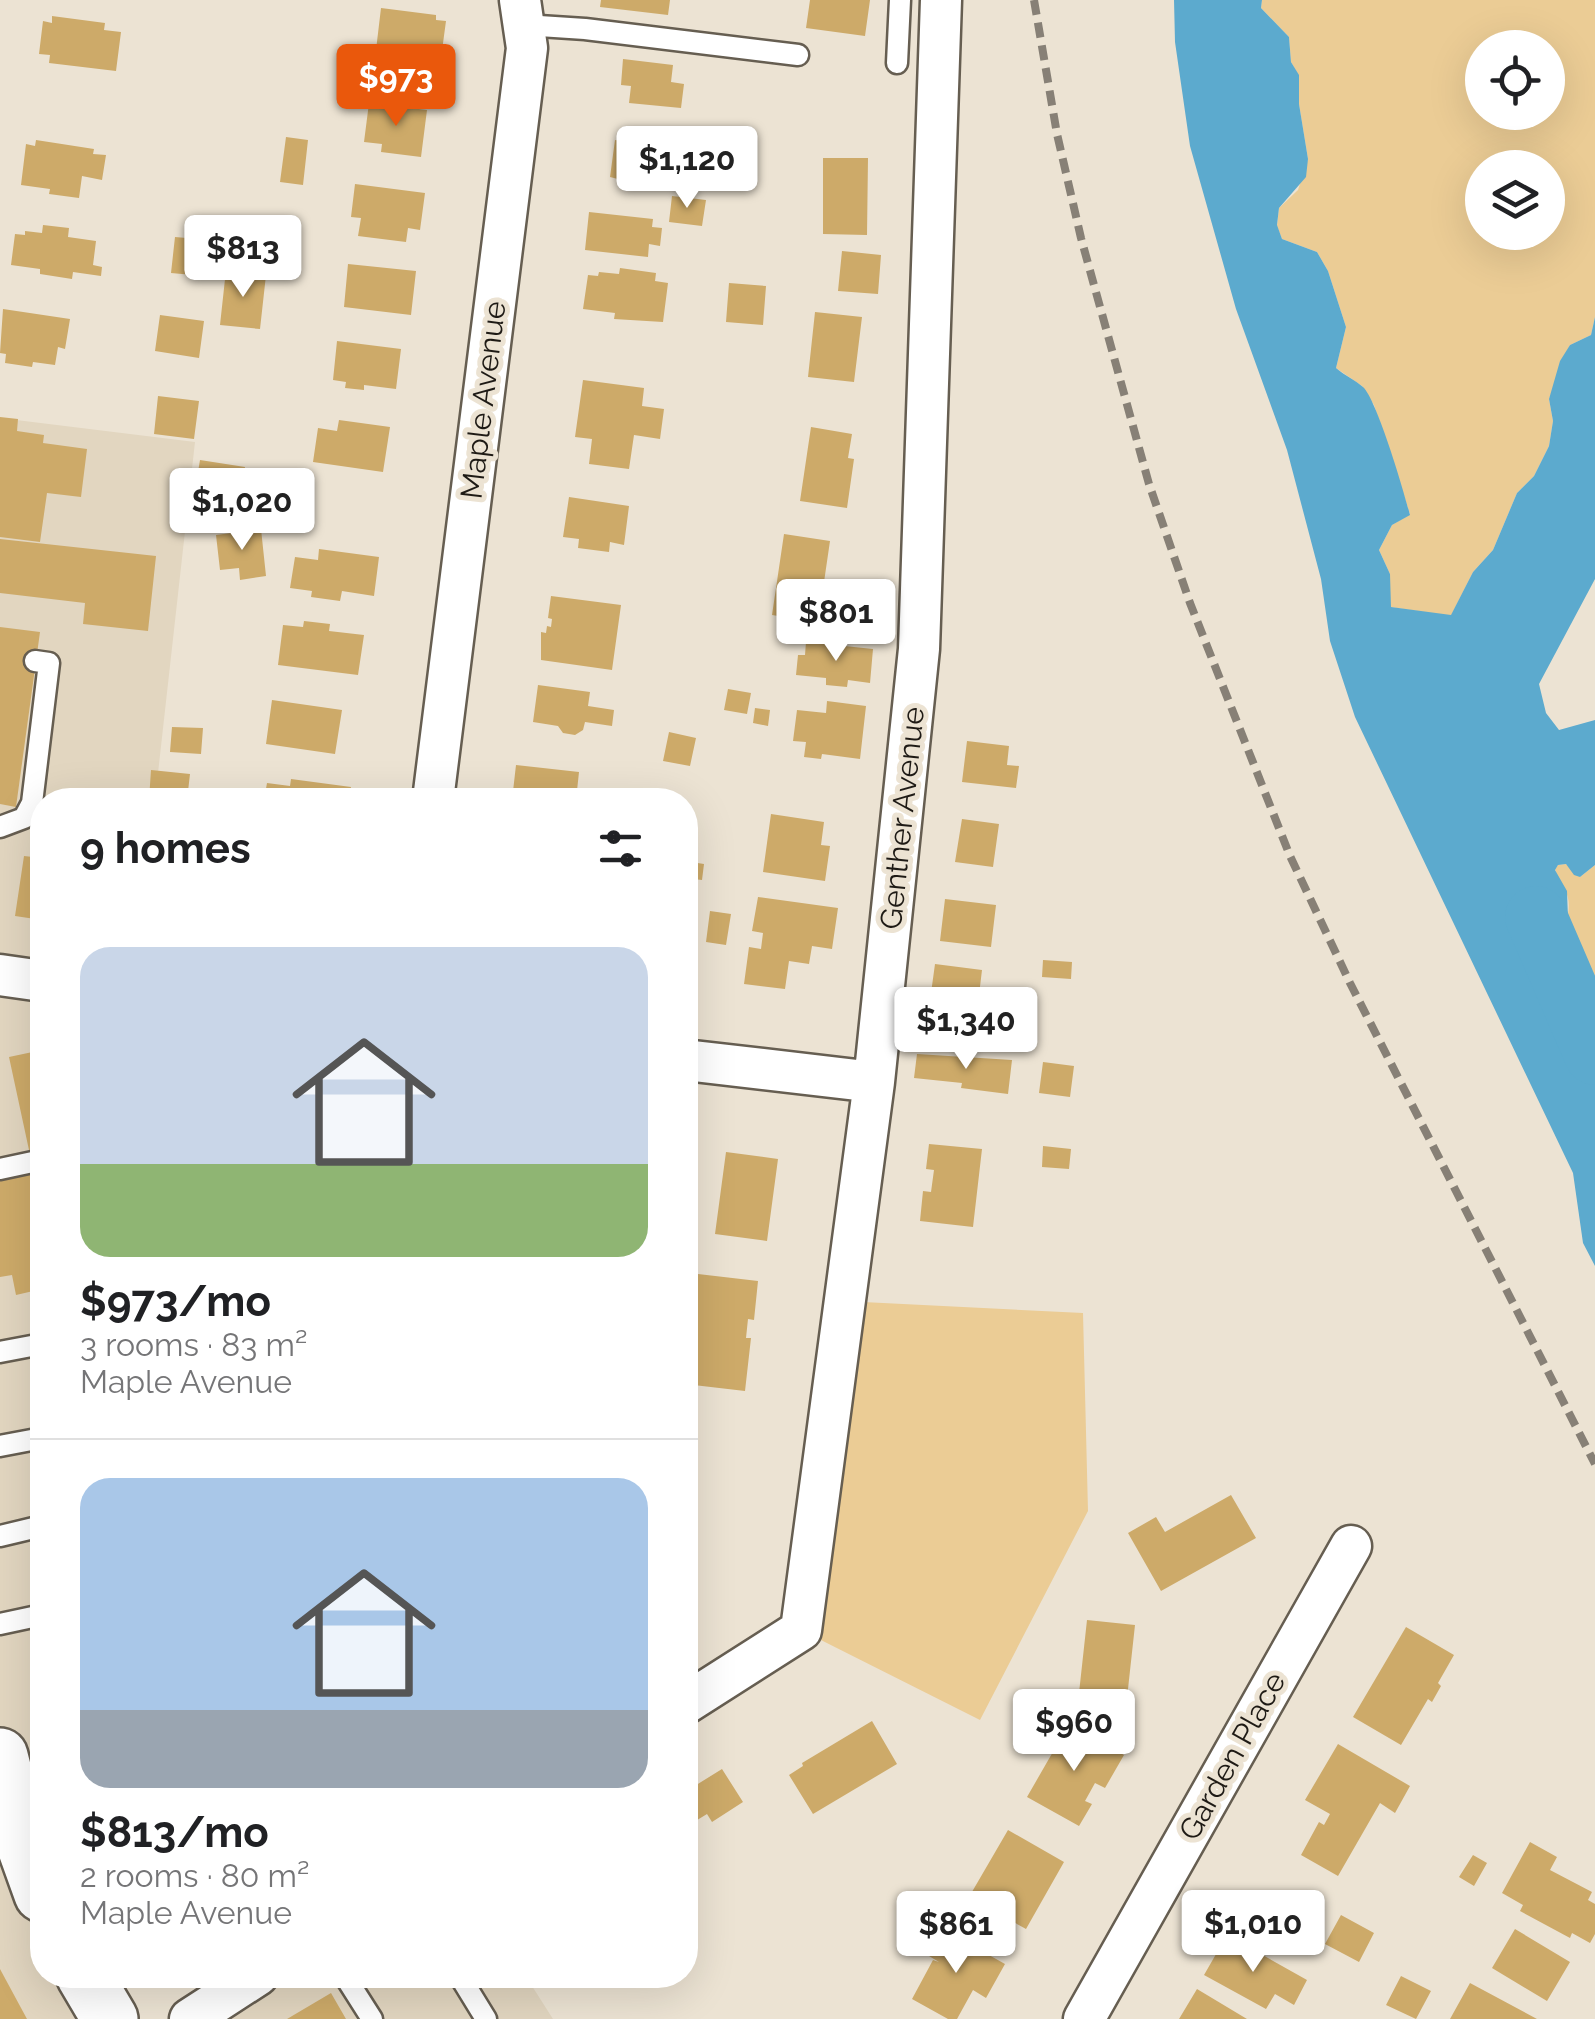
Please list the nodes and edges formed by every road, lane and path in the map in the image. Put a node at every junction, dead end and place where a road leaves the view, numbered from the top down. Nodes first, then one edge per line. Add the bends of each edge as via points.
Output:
1 (900, 0) edge
2 (941, 0) edge
3 (522, 13) edge
4 (798, 55) dead end
5 (896, 64) dead end
6 (36, 661) dead end
7 (34, 788) edge
8 (434, 788) edge
9 (30, 807) edge
10 (0, 828) edge
11 (0, 975) edge
12 (30, 979) edge
13 (698, 1062) edge
14 (874, 1082) junction
15 (30, 1163) edge
16 (0, 1169) edge
17 (30, 1346) edge
18 (0, 1352) edge
19 (30, 1440) edge
20 (0, 1446) edge
21 (30, 1529) edge
22 (0, 1536) edge
23 (1351, 1546) dead end
24 (30, 1618) edge
25 (0, 1624) edge
26 (698, 1696) edge
27 (0, 1756) edge
28 (10, 1834) edge
29 (30, 1872) edge
30 (92, 1988) edge
31 (238, 1988) edge
32 (352, 1988) edge
33 (467, 1988) edge
34 (110, 2019) edge
35 (190, 2019) edge
36 (372, 2019) edge
37 (486, 2019) edge
38 (1084, 2019) edge

1 - 5 lane
2 - 14 street, Genther Avenue via 919,648
3 - 4 lane via 586,30
3 - 8 street, Maple Avenue via 527,48
6 - 7 lane via 49,663
9 - 10 lane via 24,818
11 - 12 street
13 - 14 street
14 - 26 street, Genther Avenue via 801,1630
15 - 16 lane
17 - 18 lane
19 - 20 lane
21 - 22 lane
23 - 38 street, Garden Place
24 - 25 lane
27 - 28 main road
28 - 29 main road
30 - 34 main road
31 - 35 street
32 - 36 lane
33 - 37 lane

